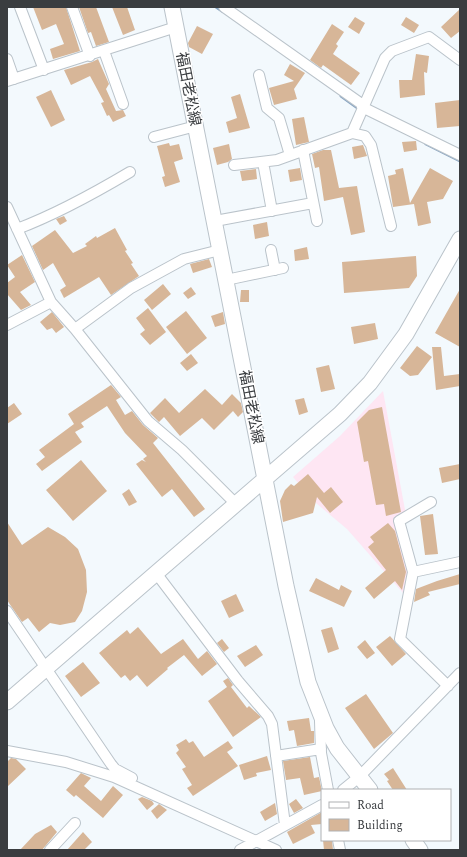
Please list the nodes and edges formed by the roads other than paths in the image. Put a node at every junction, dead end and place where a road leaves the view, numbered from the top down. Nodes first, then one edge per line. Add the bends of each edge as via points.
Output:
1 (20, 7) edge
2 (72, 7) edge
3 (172, 7) edge
4 (224, 7) edge
5 (176, 27) junction
6 (104, 51) junction
7 (90, 56) junction
8 (7, 59) edge
9 (460, 60) edge
10 (44, 70) junction
11 (259, 75) dead end
12 (11, 80) edge
13 (123, 104) dead end
14 (362, 108) junction
15 (196, 126) junction
16 (352, 133) junction
17 (154, 137) dead end
18 (303, 150) junction
19 (290, 155) junction
20 (460, 155) edge
21 (263, 162) junction
22 (234, 165) dead end
23 (130, 172) dead end
24 (313, 203) junction
25 (7, 207) edge
26 (272, 211) junction
27 (214, 221) junction
28 (316, 221) dead end
29 (391, 226) dead end
30 (17, 229) junction
31 (460, 239) edge
32 (220, 250) junction
33 (271, 250) dead end
34 (226, 280) junction
35 (51, 302) junction
36 (7, 325) edge
37 (76, 329) junction
38 (266, 480) junction
39 (431, 502) dead end
40 (237, 505) junction
41 (460, 562) edge
42 (412, 572) junction
43 (156, 573) junction
44 (7, 611) edge
45 (45, 669) junction
46 (460, 673) edge
47 (448, 686) junction
48 (7, 702) edge
49 (320, 716) junction
50 (321, 749) junction
51 (7, 751) edge
52 (276, 756) junction
53 (107, 758) junction
54 (97, 768) junction
55 (359, 777) junction
56 (131, 785) junction
57 (328, 789) edge
58 (343, 789) edge
59 (369, 789) edge
60 (321, 806) edge
61 (75, 823) dead end
62 (285, 825) junction
63 (257, 841) junction
64 (414, 841) edge
65 (50, 850) edge
66 (240, 850) edge
67 (276, 850) edge
68 (420, 850) edge

1 - 10 street
2 - 7 street
3 - 5 main road, 福田老松線
4 - 14 street
5 - 6 street
5 - 15 main road, 福田老松線
6 - 7 street
6 - 13 street
7 - 10 street
8 - 12 street
9 - 14 street via 429,37 392,51 385,58
10 - 12 street
11 - 19 street via 267,108 279,118
14 - 16 street
14 - 20 street
15 - 17 street
15 - 27 main road, 福田老松線
16 - 18 street
16 - 29 street via 364,136 371,145
18 - 19 street
18 - 24 street
19 - 21 street
21 - 22 street
21 - 26 street
23 - 30 street via 58,212
24 - 26 street
24 - 28 street
25 - 30 street
26 - 27 street
27 - 32 main road, 福田老松線
30 - 35 street
31 - 38 main road via 406,334 370,383 340,414
32 - 34 main road, 福田老松線
32 - 37 street via 184,259 131,288
33 - 34 street via 279,269
34 - 38 main road, 福田老松線
35 - 36 street
35 - 37 street
37 - 40 street via 148,421 182,450
38 - 40 main road
38 - 49 main road, 福田老松線 via 287,593 308,682
39 - 42 street via 399,521
40 - 43 main road
41 - 42 street
42 - 47 street via 400,639
43 - 45 main road
43 - 52 street via 238,681 268,716 272,724
44 - 45 street
45 - 48 main road
45 - 53 street
46 - 47 street
47 - 55 street
49 - 50 street
49 - 55 main road, 福田老松線 via 338,748
50 - 52 street
50 - 57 street
51 - 54 street
52 - 62 street
53 - 54 street
53 - 56 street via 115,769 134,778
54 - 56 street
55 - 58 street
55 - 59 main road, 福田老松線
56 - 63 street
60 - 62 street
61 - 65 street
62 - 63 street
63 - 66 street
63 - 67 street
64 - 68 main road

